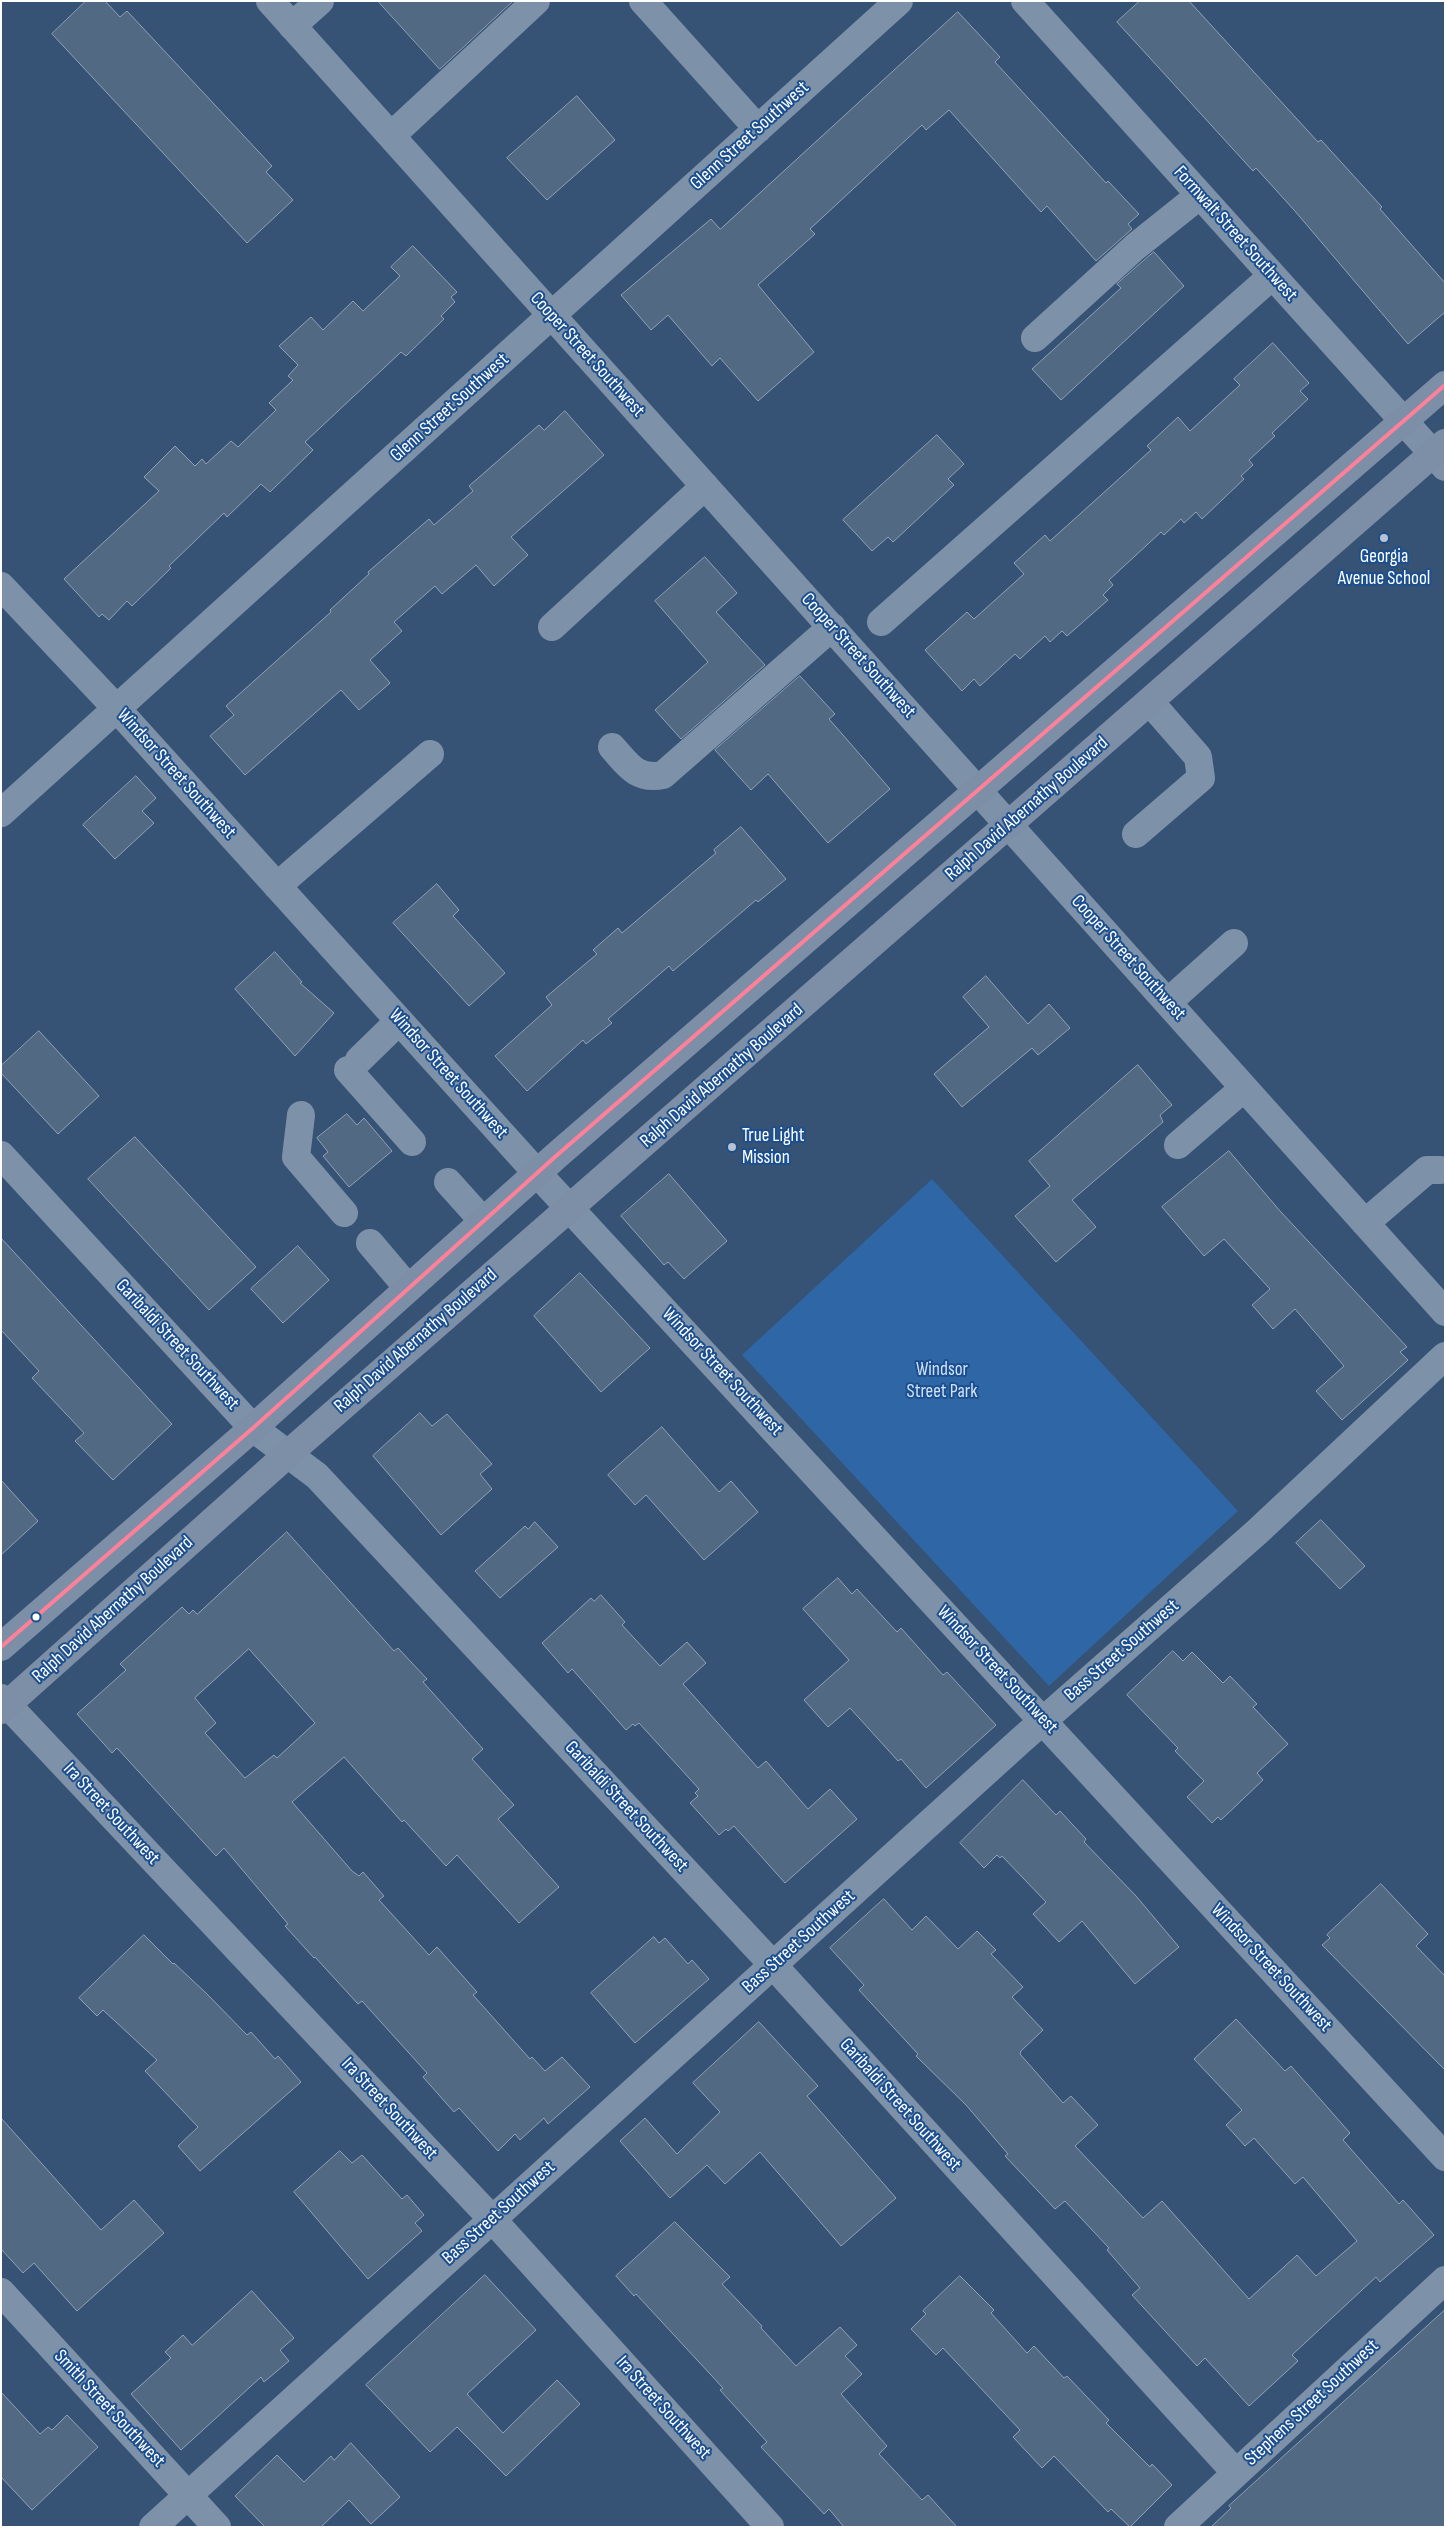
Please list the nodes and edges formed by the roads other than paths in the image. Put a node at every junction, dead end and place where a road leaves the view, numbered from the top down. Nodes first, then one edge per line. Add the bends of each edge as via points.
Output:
1 (270, 1) edge
2 (320, 1) edge
3 (536, 1) edge
4 (643, 1) edge
5 (899, 1) edge
6 (1025, 1) edge
7 (292, 26) junction
8 (758, 129) junction
9 (391, 136) junction
10 (1200, 195) junction
11 (1272, 276) junction
12 (552, 315) junction
13 (1035, 338) dead end
14 (1445, 385) edge
15 (1403, 422) junction
16 (1441, 455) edge
17 (705, 486) junction
18 (1, 586) edge
19 (881, 622) dead end
20 (552, 626) dead end
21 (832, 628) junction
22 (1150, 702) junction
23 (117, 709) junction
24 (612, 747) dead end
25 (430, 754) dead end
26 (978, 790) junction
27 (1, 813) edge
28 (1009, 825) junction
29 (1136, 834) dead end
30 (277, 886) junction
31 (1234, 943) dead end
32 (1168, 1002) junction
33 (400, 1021) junction
34 (1244, 1088) junction
35 (301, 1115) dead end
36 (412, 1142) dead end
37 (1178, 1145) dead end
38 (1, 1155) edge
39 (1440, 1170) dead end
40 (537, 1173) junction
41 (448, 1182) dead end
42 (570, 1208) junction
43 (344, 1213) dead end
44 (483, 1221) junction
45 (1365, 1223) junction
46 (370, 1243) dead end
47 (408, 1288) junction
48 (1445, 1312) edge
49 (1445, 1356) edge
50 (253, 1428) junction
51 (289, 1453) junction
52 (1, 1647) edge
53 (3, 1704) edge
54 (1044, 1720) junction
55 (773, 1965) junction
56 (1445, 2157) edge
57 (492, 2219) junction
58 (1445, 2280) edge
59 (1, 2292) edge
60 (1236, 2473) junction
61 (188, 2494) junction
62 (153, 2527) edge
63 (216, 2527) edge
64 (770, 2527) edge
65 (1178, 2527) edge

1 - 7 street, Cooper Street Southwest
2 - 7 street
3 - 9 street
4 - 8 street
5 - 8 street, Glenn Street Southwest
6 - 10 street, Formwalt Street Southwest
7 - 9 street, Cooper Street Southwest
8 - 12 street, Glenn Street Southwest
9 - 12 street, Cooper Street Southwest
10 - 11 street, Formwalt Street Southwest
10 - 13 street via 1135,248
11 - 15 street, Formwalt Street Southwest
11 - 19 street
12 - 17 street, Cooper Street Southwest
12 - 23 street, Glenn Street Southwest
14 - 15 main road
15 - 16 street, Formwalt Street Southwest
15 - 26 main road
16 - 22 main road, Ralph David Abernathy Boulevard
17 - 20 street
17 - 21 street, Cooper Street Southwest
18 - 23 street, Windsor Street Southwest
21 - 24 street via 663,775 648,778 632,769
21 - 26 street, Cooper Street Southwest
22 - 28 main road, Ralph David Abernathy Boulevard
22 - 29 street via 1198,757 1201,778
23 - 27 street, Glenn Street Southwest
23 - 30 street, Windsor Street Southwest
25 - 30 street
26 - 28 street, Cooper Street Southwest
26 - 40 main road
28 - 32 street, Cooper Street Southwest
28 - 42 main road, Ralph David Abernathy Boulevard
30 - 33 street, Windsor Street Southwest
31 - 32 street
32 - 34 street, Cooper Street Southwest
33 - 36 street via 354,1065
33 - 40 street, Windsor Street Southwest
34 - 37 street
34 - 45 street, Cooper Street Southwest
35 - 43 street via 296,1157
38 - 50 street, Garibaldi Street Southwest
39 - 45 street via 1427,1170
40 - 42 street, Windsor Street Southwest
40 - 44 main road
41 - 44 street
42 - 51 main road, Ralph David Abernathy Boulevard
42 - 54 street, Windsor Street Southwest
44 - 47 main road
45 - 48 street, Cooper Street Southwest
46 - 47 street
47 - 50 main road
49 - 54 street, Bass Street Southwest via 1257,1532
50 - 51 street, Garibaldi Street Southwest
50 - 52 main road
51 - 53 main road, Ralph David Abernathy Boulevard
51 - 55 street, Garibaldi Street Southwest via 317,1476
53 - 57 street, Ira Street Southwest
54 - 55 street, Bass Street Southwest
54 - 56 street, Windsor Street Southwest
55 - 57 street, Bass Street Southwest
55 - 60 street, Garibaldi Street Southwest
57 - 61 street, Bass Street Southwest
57 - 64 street, Ira Street Southwest
58 - 60 street, Stephens Street Southwest
59 - 61 street, Smith Street Southwest
60 - 65 street, Stephens Street Southwest
61 - 62 street, Bass Street Southwest
61 - 63 street, Smith Street Southwest

